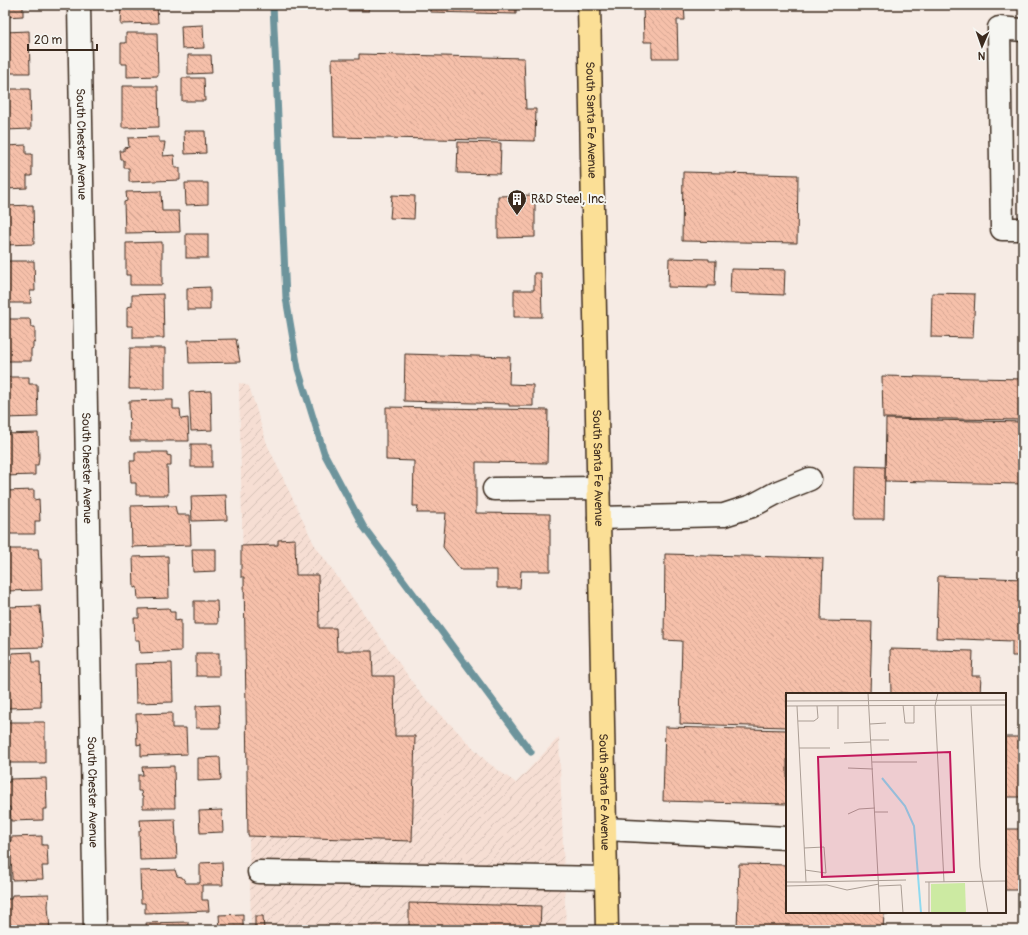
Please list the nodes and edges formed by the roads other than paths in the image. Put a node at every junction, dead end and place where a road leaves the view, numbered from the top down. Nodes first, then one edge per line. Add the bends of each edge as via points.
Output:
1 (79, 5) edge
2 (589, 5) edge
3 (1023, 30) edge
4 (1023, 229) edge
5 (810, 479) dead end
6 (599, 488) junction
7 (494, 489) dead end
8 (599, 518) junction
9 (605, 829) junction
10 (786, 838) edge
11 (259, 872) dead end
12 (606, 878) junction
13 (95, 930) edge
14 (607, 930) edge

1 - 13 street, South Chester Avenue
2 - 6 main road, South Santa Fe Avenue
3 - 4 street via 999,28 1002,229
5 - 8 street via 752,506 724,515
6 - 7 street
6 - 8 main road, South Santa Fe Avenue
8 - 9 main road, South Santa Fe Avenue
9 - 10 street
9 - 12 main road, South Santa Fe Avenue
11 - 12 street
12 - 14 main road, South Santa Fe Avenue

